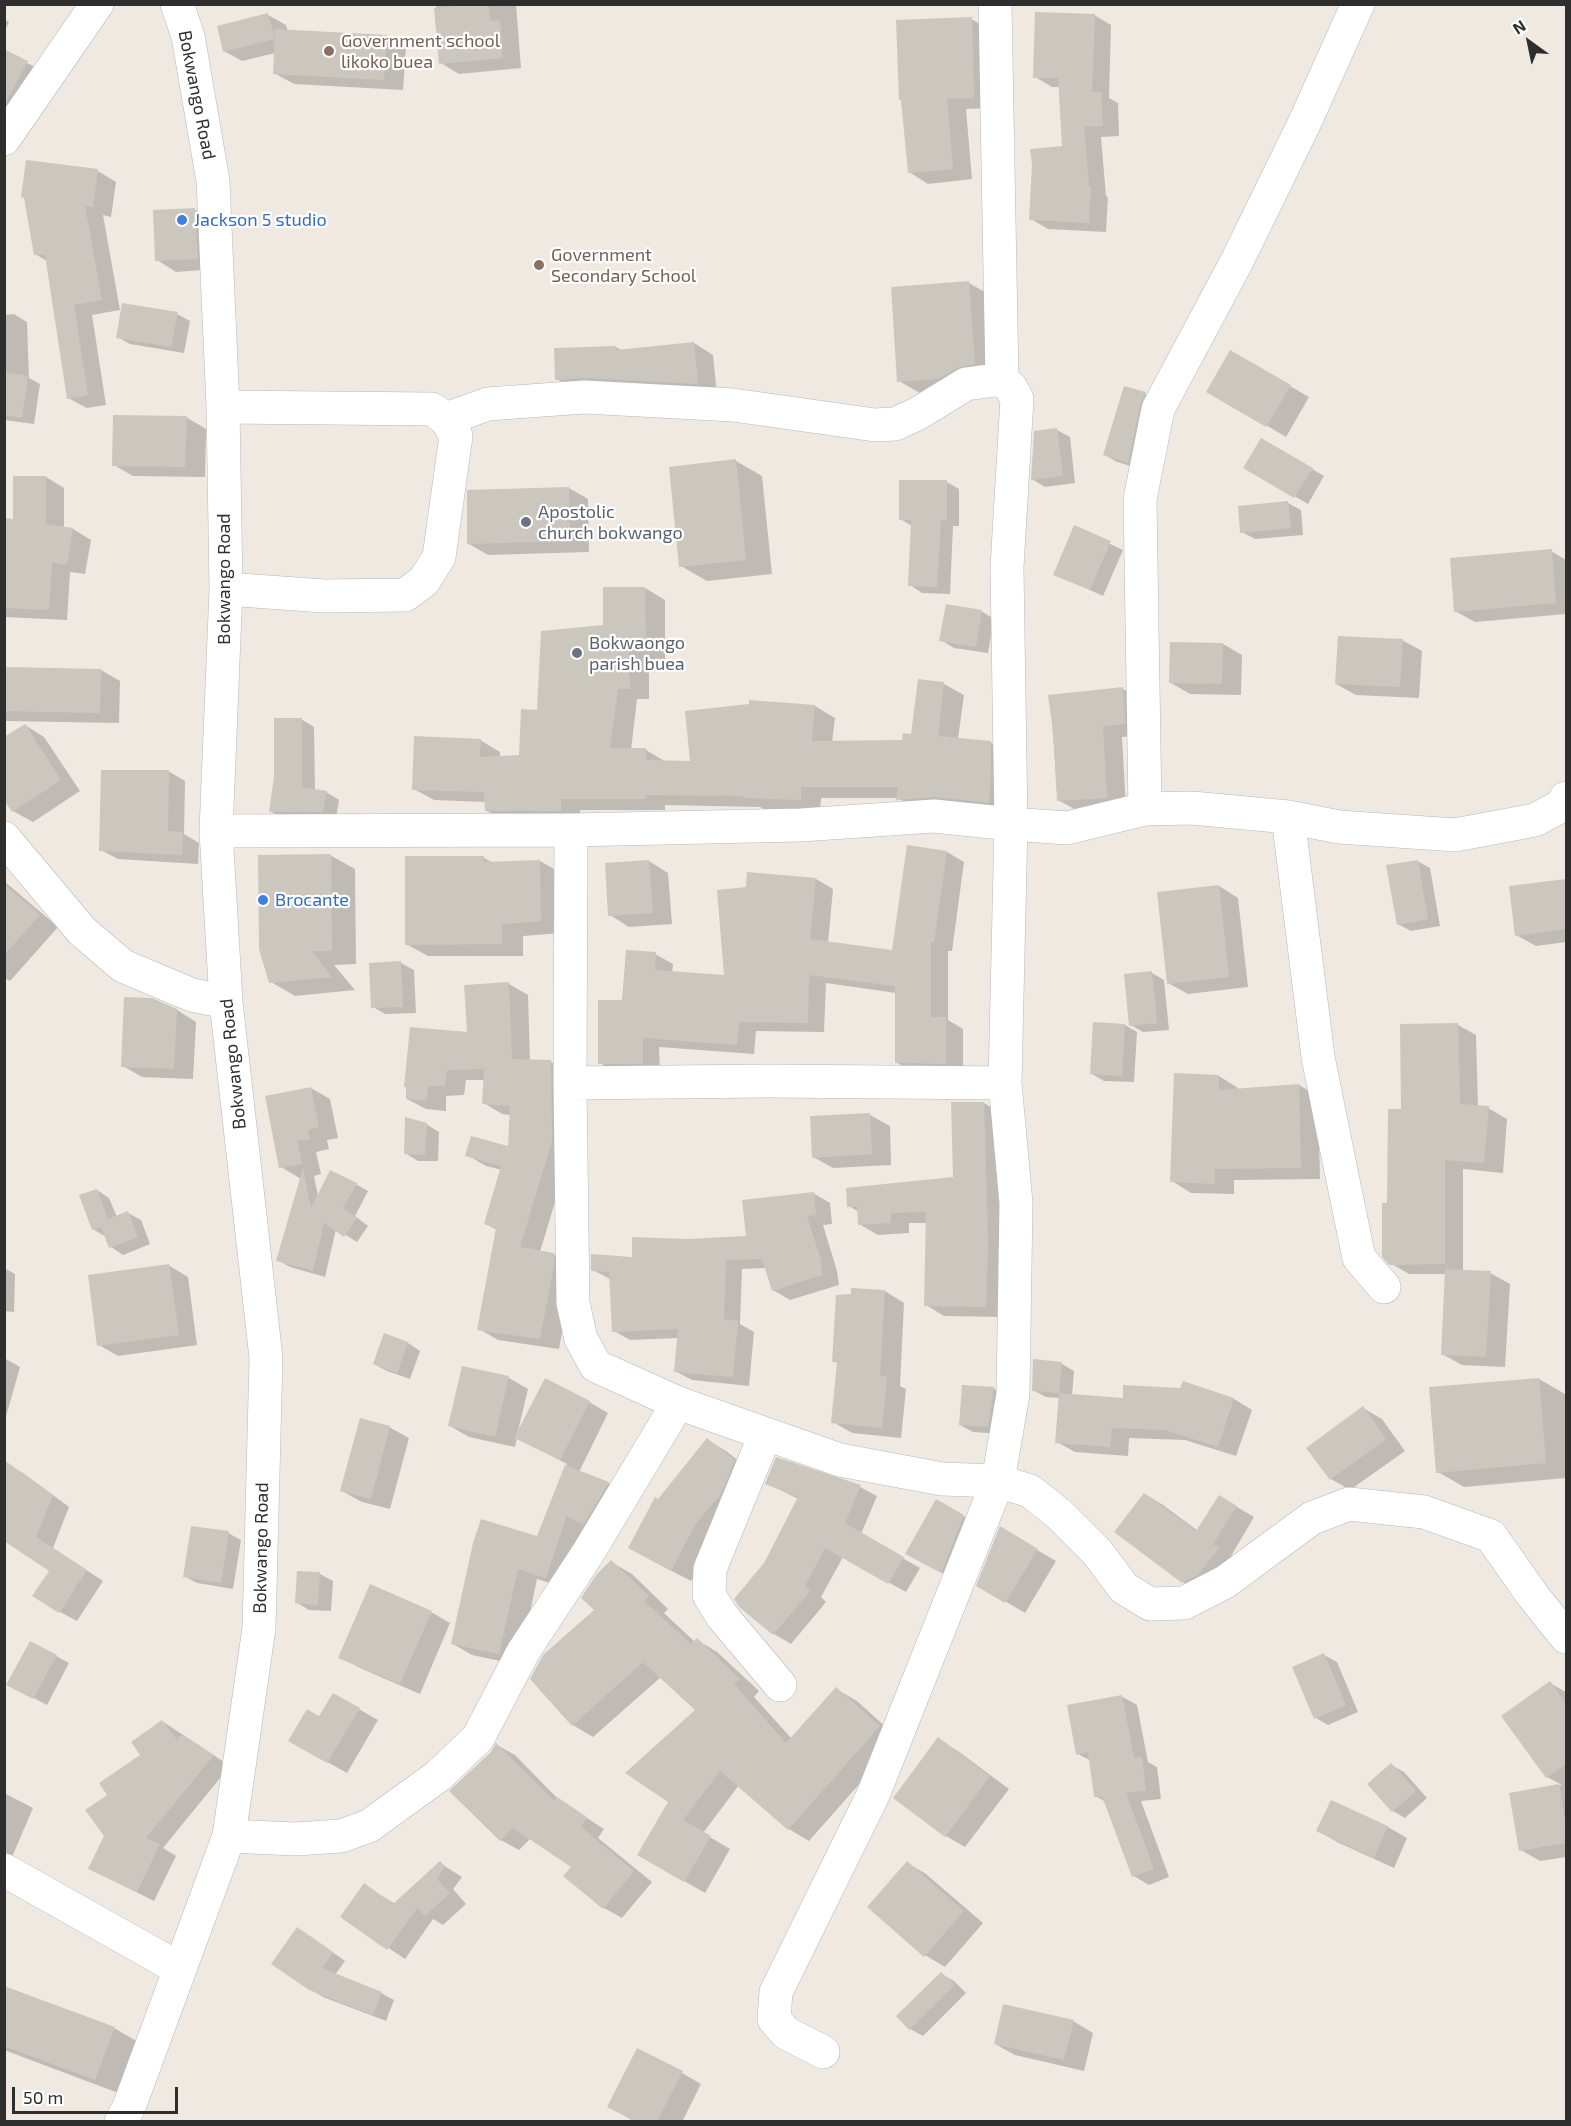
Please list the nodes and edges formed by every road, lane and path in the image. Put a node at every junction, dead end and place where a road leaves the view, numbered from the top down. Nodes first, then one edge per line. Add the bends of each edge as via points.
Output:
1 (97, 4) edge
2 (177, 4) edge
3 (995, 4) edge
4 (1358, 4) edge
5 (4, 139) edge
6 (1002, 379) junction
7 (223, 407) junction
8 (446, 419) junction
9 (226, 589) junction
10 (1566, 798) edge
11 (1145, 809) junction
12 (1288, 817) junction
13 (1011, 824) junction
14 (571, 830) junction
15 (216, 831) junction
16 (4, 838) edge
17 (226, 1002) junction
18 (570, 1083) junction
19 (1005, 1083) junction
20 (1384, 1287) dead end
21 (678, 1403) junction
22 (765, 1435) junction
23 (998, 1481) junction
24 (1566, 1637) edge
25 (780, 1685) dead end
26 (229, 1836) junction
27 (4, 1870) edge
28 (180, 1969) junction
29 (823, 2052) dead end
30 (128, 2117) edge

1 - 5 street
2 - 7 street, Bokwango Road via 188,36 213,181
3 - 6 street
4 - 11 street via 1237,261 1158,409 1140,499
6 - 8 street via 966,384 917,414 895,423 875,425 733,405 584,397 488,404
6 - 13 street via 1017,399 1007,567
7 - 8 street via 432,409
7 - 9 street, Bokwango Road
8 - 9 street via 456,436 439,557 424,581 405,596 324,596
9 - 15 street, Bokwango Road
10 - 12 street via 1561,806 1534,820 1455,835 1339,827
11 - 12 street via 1192,808
11 - 13 street via 1067,828
12 - 20 street via 1318,1056 1359,1258
13 - 14 street via 934,816 801,825
13 - 19 street
14 - 15 street
14 - 18 street
15 - 17 street, Bokwango Road
16 - 17 street via 82,931 123,966 192,995
17 - 26 street, Bokwango Road via 266,1358 259,1628
18 - 19 street
18 - 21 street via 573,1303 580,1340 596,1366
19 - 23 street via 1016,1203 1014,1370
21 - 22 street
21 - 26 street via 523,1652 478,1738 438,1776 369,1826 342,1836
22 - 23 street via 840,1460 942,1479
22 - 25 street via 710,1569 709,1595
23 - 24 street via 1030,1491 1059,1514 1097,1552 1124,1588 1149,1604 1184,1603 1225,1582 1312,1518 1349,1504 1424,1512 1491,1536
23 - 29 street via 873,1795 776,1992 774,2019 786,2032
26 - 28 street, Bokwango Road
27 - 28 street
28 - 30 street, Bokwango Road

